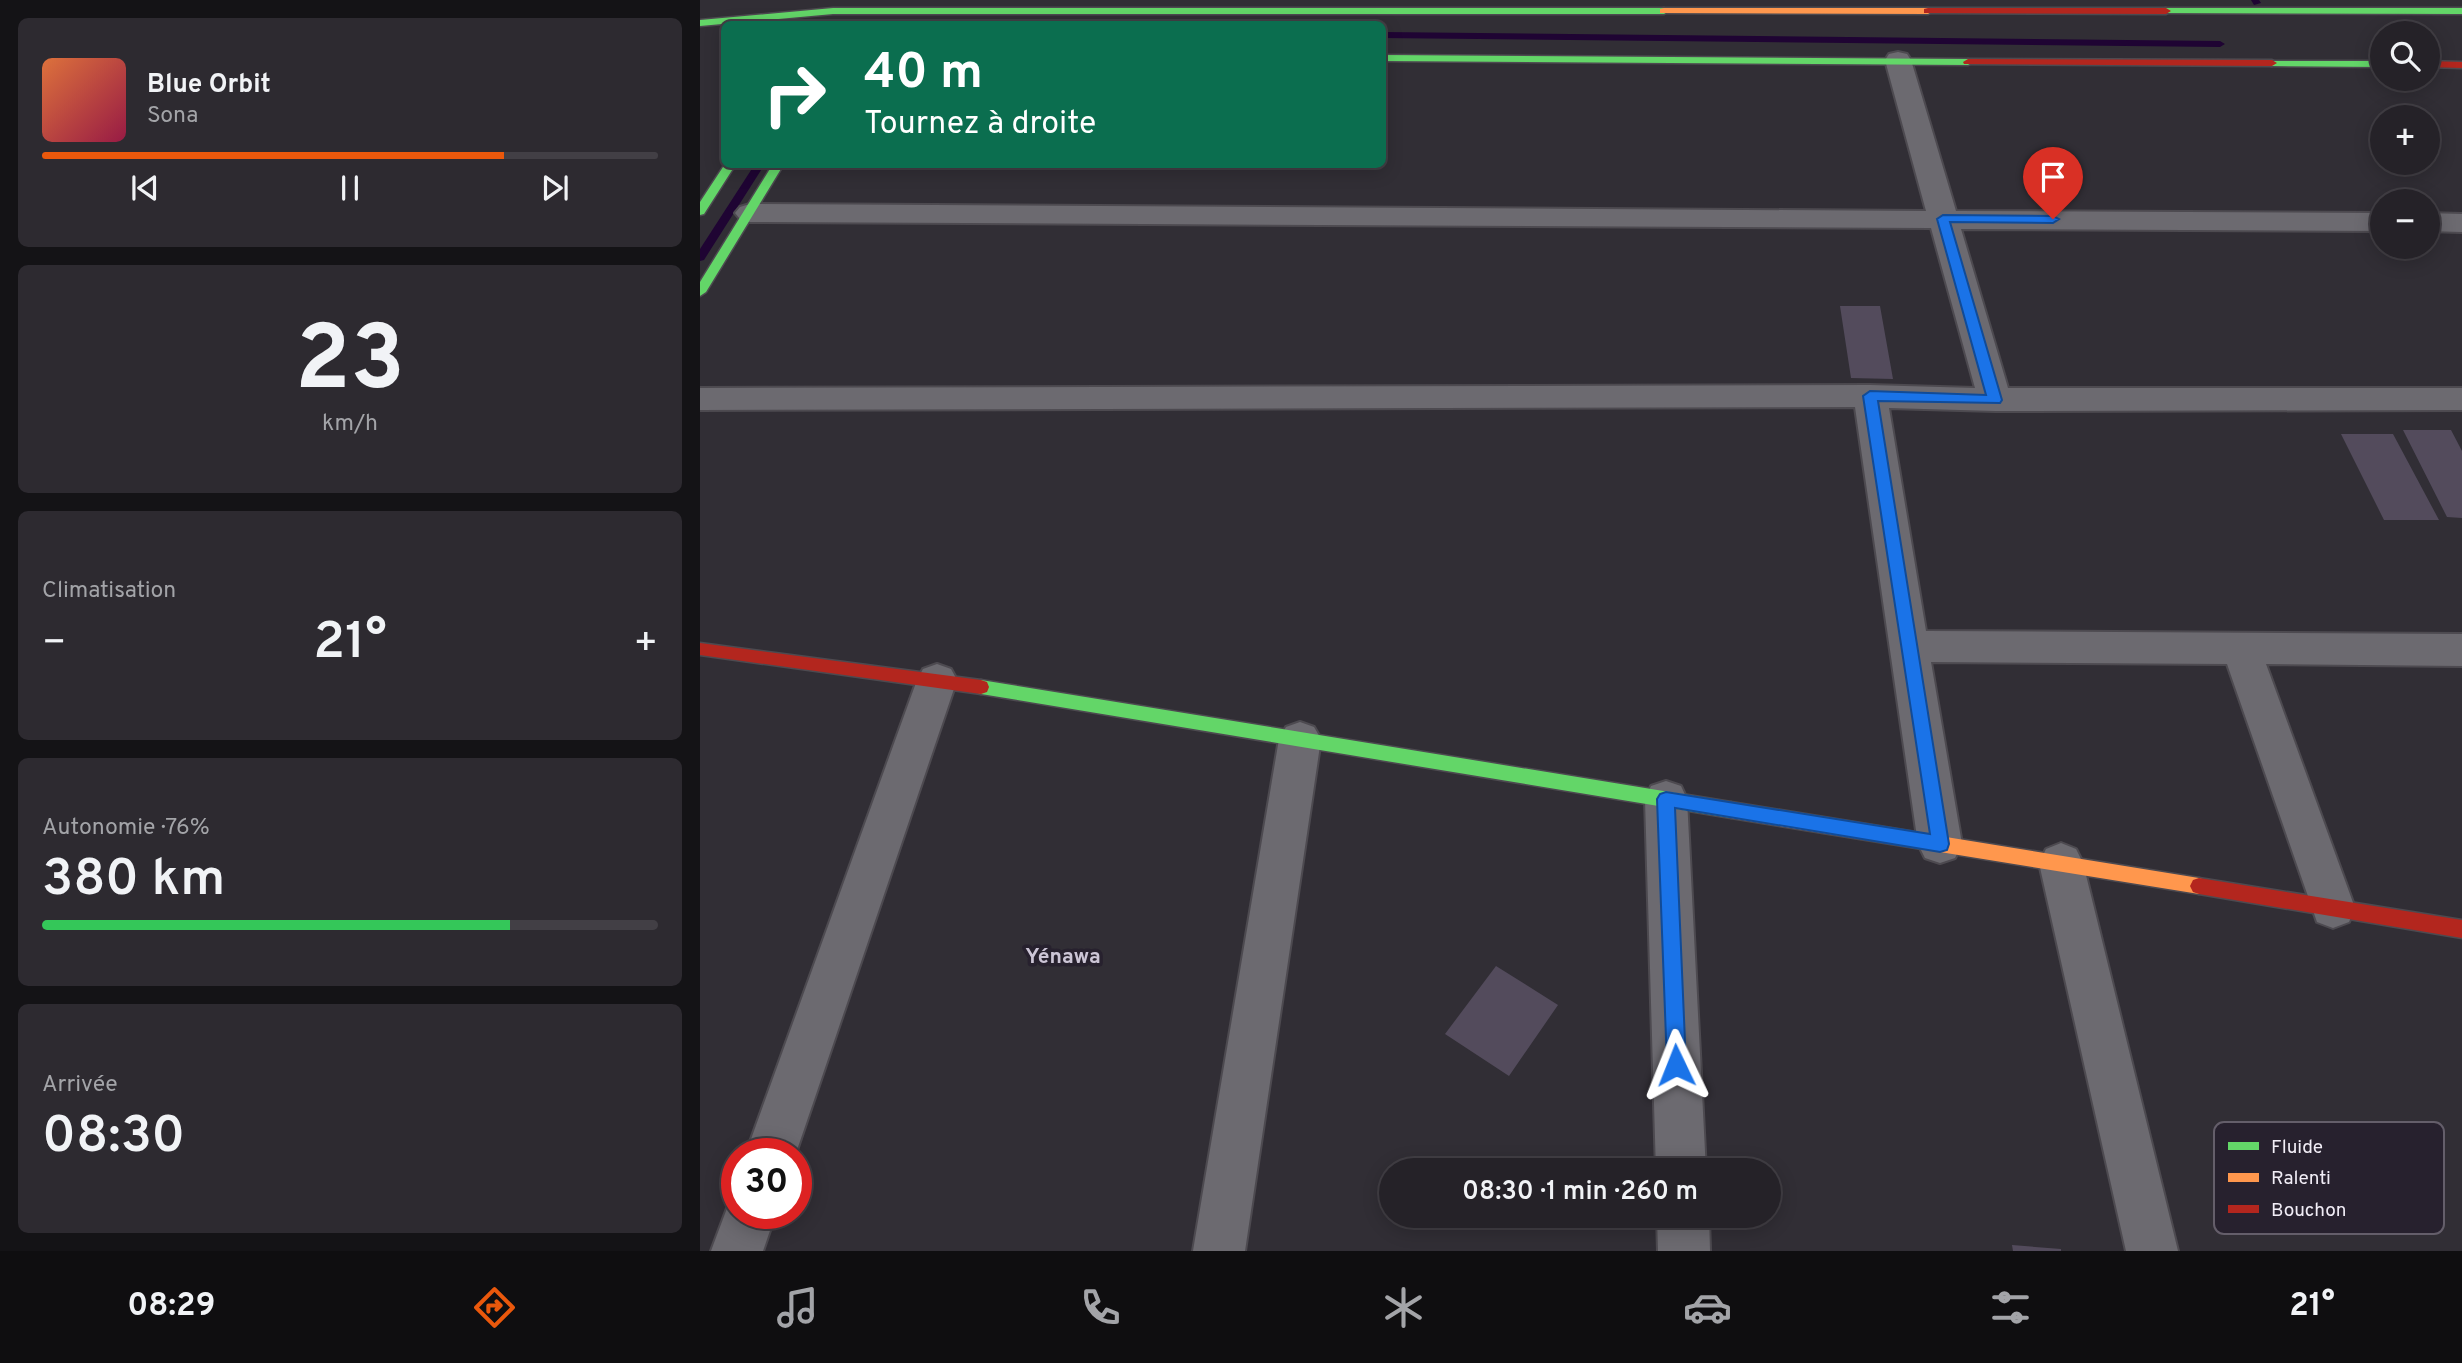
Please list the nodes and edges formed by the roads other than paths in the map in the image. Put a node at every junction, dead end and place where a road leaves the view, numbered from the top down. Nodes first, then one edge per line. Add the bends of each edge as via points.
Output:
1 (2304, 5) edge
2 (885, 6) edge
3 (2221, 6) edge
4 (2462, 11) edge
5 (832, 12) edge
6 (721, 21) edge
7 (724, 21) edge
8 (872, 21) edge
9 (700, 23) edge
10 (1386, 58) edge
11 (1898, 60) junction
12 (2253, 64) junction
13 (2341, 64) junction
14 (2370, 64) edge
15 (2440, 64) edge
16 (2462, 65) edge
17 (728, 168) edge
18 (777, 168) edge
19 (700, 211) edge
20 (750, 213) junction
21 (1943, 219) junction
22 (2370, 222) edge
23 (2440, 222) edge
24 (2462, 223) edge
25 (700, 292) edge
26 (1870, 396) junction
27 (700, 399) edge
28 (2462, 399) edge
29 (1995, 400) junction
30 (1910, 646) junction
31 (700, 649) edge
32 (2241, 649) junction
33 (2462, 650) edge
34 (937, 680) junction
35 (1300, 739) junction
36 (1666, 799) junction
37 (1940, 844) junction
38 (2061, 863) junction
39 (2333, 908) junction
40 (2462, 929) edge
41 (776, 1138) edge
42 (1680, 1158) edge
43 (1683, 1228) edge
44 (745, 1229) edge
45 (737, 1251) edge
46 (1219, 1251) edge
47 (1684, 1251) edge
48 (2152, 1251) edge

1 - 3 street
1 - 4 street
1 - 13 street
2 - 3 street
2 - 5 street
2 - 8 street
3 - 12 street
5 - 7 street
6 - 9 street
10 - 11 street
11 - 12 street
11 - 21 street
12 - 13 street
13 - 14 street
15 - 16 street
17 - 19 street
18 - 20 street
20 - 21 street
20 - 25 street
21 - 22 street
21 - 29 street
23 - 24 street
26 - 27 street
26 - 29 street
26 - 30 street
28 - 29 street
30 - 32 street
30 - 37 street
31 - 34 street
32 - 33 street
32 - 39 street
34 - 35 street
34 - 41 street
35 - 36 street
35 - 46 street
36 - 37 street
36 - 42 street
37 - 38 street
38 - 39 street
38 - 48 street
39 - 40 street
43 - 47 street
44 - 45 street

